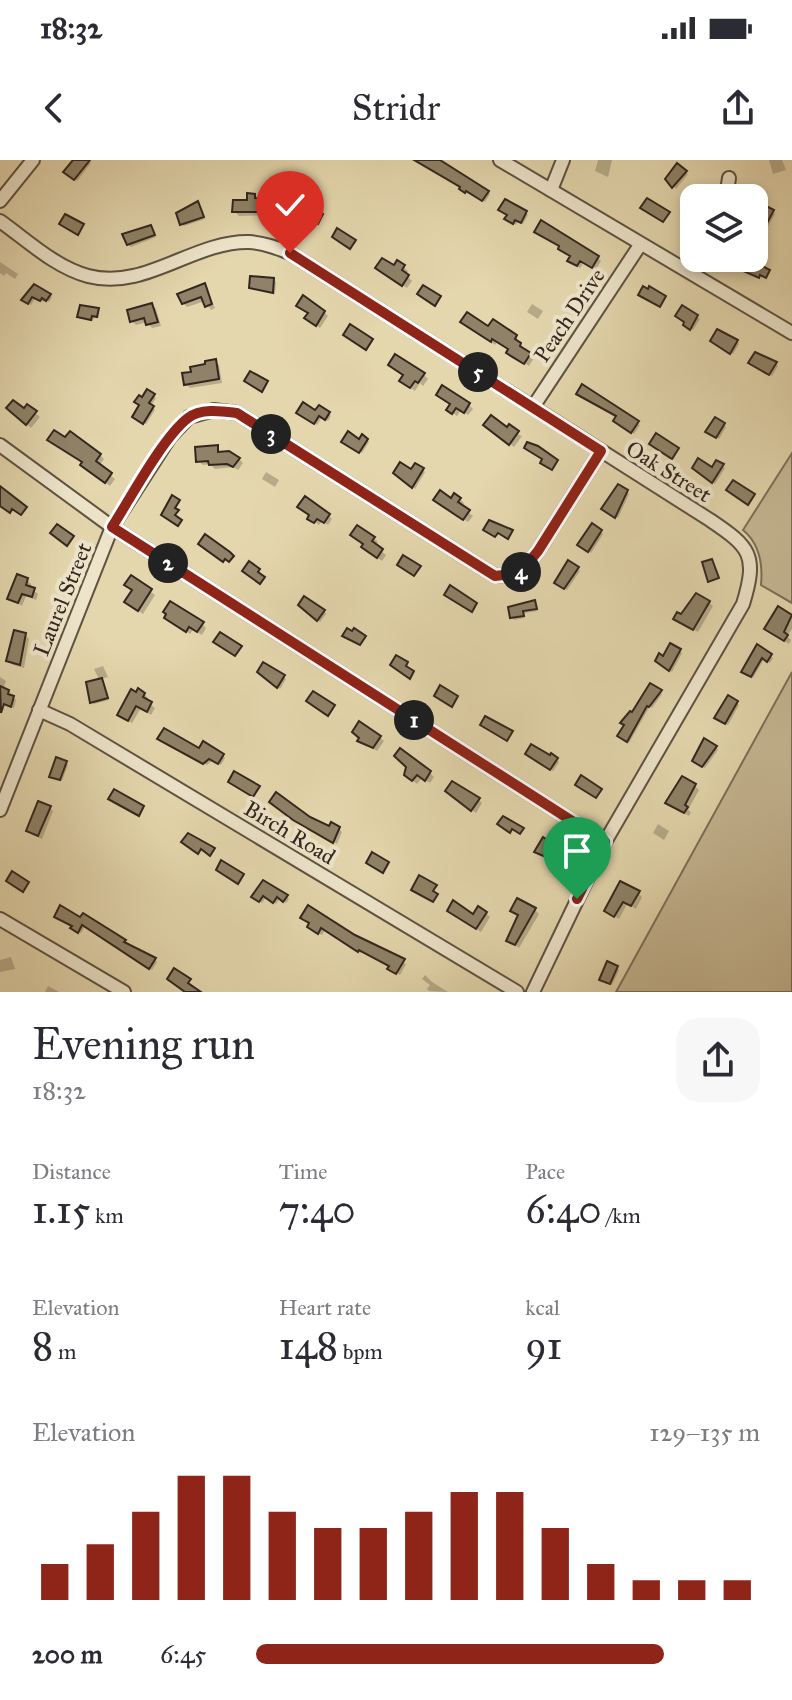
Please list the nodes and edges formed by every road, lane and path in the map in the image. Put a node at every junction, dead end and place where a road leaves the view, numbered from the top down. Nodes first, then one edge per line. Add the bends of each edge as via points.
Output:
1 (33, 160) edge
2 (500, 160) edge
3 (563, 160) edge
4 (729, 178) dead end
5 (728, 184) edge
6 (551, 190) junction
7 (0, 201) edge
8 (0, 221) edge
9 (640, 245) junction
10 (680, 266) edge
11 (690, 272) edge
12 (792, 333) edge
13 (533, 407) junction
14 (0, 445) edge
15 (601, 451) junction
16 (112, 527) junction
17 (39, 710) junction
18 (0, 810) edge
19 (605, 842) junction
20 (0, 919) edge
21 (124, 992) edge
22 (517, 992) edge
23 (533, 992) edge

1 - 7 street
2 - 6 street
3 - 6 street
4 - 5 street
6 - 9 street
8 - 13 street, Oak Street via 65,267 112,279 219,246 268,245 316,268
9 - 10 street
9 - 13 street, Peach Drive
11 - 12 street
13 - 15 street, Oak Street
14 - 16 street
15 - 16 street, Laurel Street via 520,573 495,576 237,413 214,410 189,417 170,437
15 - 19 street, Oak Street via 732,535 746,548 751,565 743,604
16 - 17 street, Laurel Street
16 - 19 street
17 - 18 street, Laurel Street
17 - 22 street, Birch Road
19 - 23 street, Oak Street
20 - 21 street

